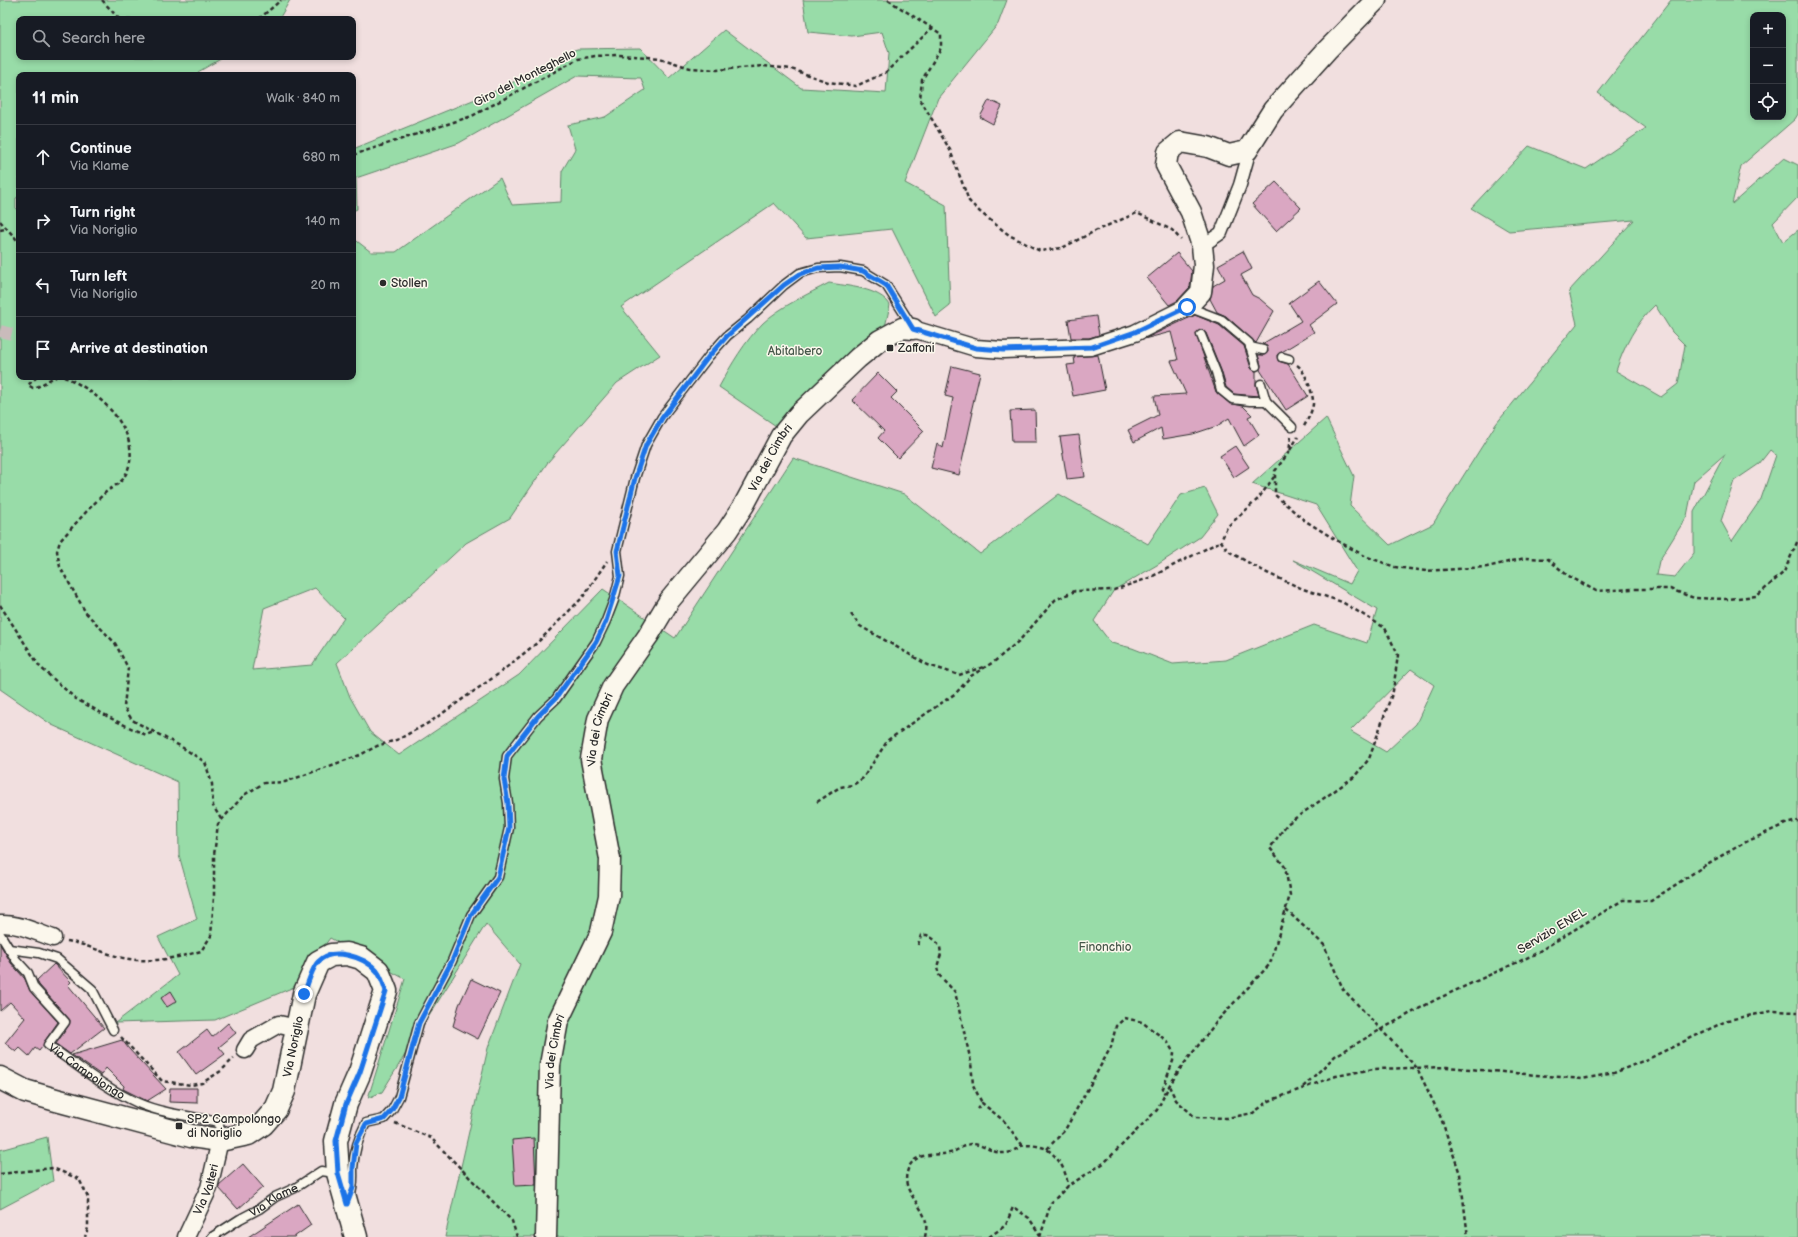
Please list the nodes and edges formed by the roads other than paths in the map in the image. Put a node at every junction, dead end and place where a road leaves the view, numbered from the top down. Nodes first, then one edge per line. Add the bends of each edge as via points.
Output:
1 (1376, 0) edge
2 (1247, 151) junction
3 (1194, 246) junction
4 (1189, 311) junction
5 (913, 329) junction
6 (1201, 335) dead end
7 (1250, 347) junction
8 (1263, 350) dead end
9 (1256, 366) dead end
10 (1261, 384) dead end
11 (1266, 401) junction
12 (1292, 427) road end
13 (0, 924) edge
14 (0, 934) edge
15 (53, 938) road end
16 (9, 949) junction
17 (298, 1028) junction
18 (113, 1030) road end
19 (245, 1050) road end
20 (0, 1078) edge
21 (220, 1140) junction
22 (338, 1173) junction
23 (347, 1204) junction
24 (186, 1237) edge
25 (212, 1237) edge
26 (356, 1237) edge
27 (546, 1237) edge

1 - 2 street via 1273,110
2 - 3 street via 1240,185 1221,233
2 - 3 street via 1229,155 1208,147 1180,142 1168,152 1166,165 1191,212
3 - 4 street via 1204,265 1201,292
4 - 5 street via 1092,347 1003,350 976,348
4 - 7 lane via 1222,320 1249,343
5 - 23 lane via 886,285 863,271 840,267 818,268 800,274 784,285 718,346 662,418 646,445 635,478 617,551 620,576 614,600 596,642 556,698 538,716 507,756 504,779 509,828 498,877 471,915 452,961 419,1023 399,1097 384,1119 366,1124 356,1143 353,1188
5 - 27 street, Via dei Cimbri via 902,328 880,340 799,414 781,436 744,505 669,601 613,686 598,719 591,759 610,859 609,896 600,932 558,1021 550,1065
6 - 11 lane via 1222,390 1232,399
7 - 8 lane
7 - 9 lane
10 - 11 lane
11 - 12 lane
13 - 15 street via 28,929
14 - 16 lane, Via Campolongo
16 - 18 lane via 39,953 57,959 92,989
16 - 21 lane, Via Campolongo via 28,973 34,988 65,1022 48,1045 106,1085 138,1103 161,1111 219,1122
17 - 19 street via 279,1024 251,1040
17 - 21 main road, Via Noriglio via 284,1091 276,1109 263,1124 248,1134
17 - 22 main road, Via Noriglio via 304,994 318,962 331,955 347,954 360,958 378,971 386,991 360,1072 346,1104 336,1141
20 - 21 main road, Via Noriglio via 25,1091 56,1100 191,1136
21 - 24 street, Via Valteri via 209,1188
22 - 23 main road, Via Noriglio
22 - 25 lane, Via Klame via 321,1171
23 - 26 main road, Via Noriglio

